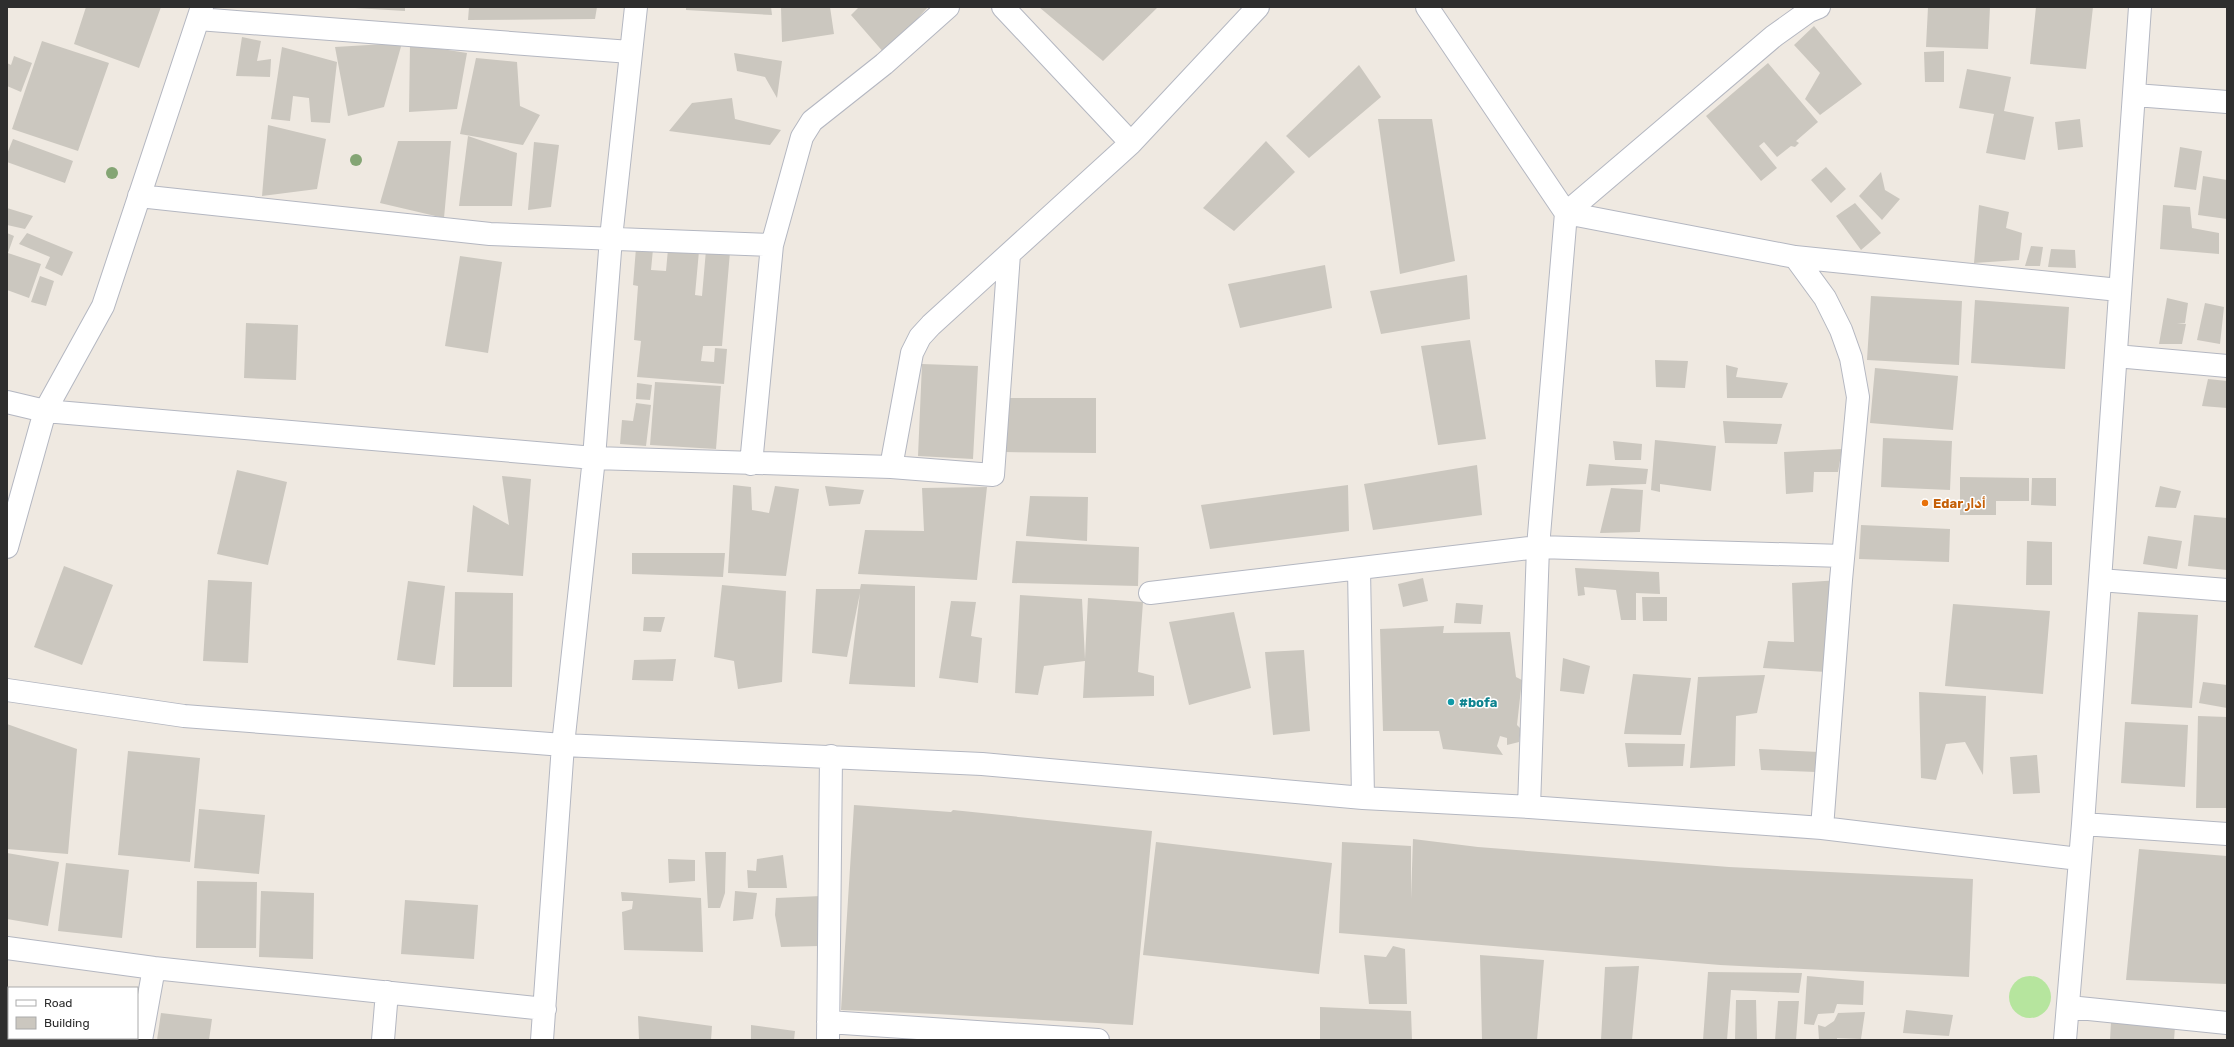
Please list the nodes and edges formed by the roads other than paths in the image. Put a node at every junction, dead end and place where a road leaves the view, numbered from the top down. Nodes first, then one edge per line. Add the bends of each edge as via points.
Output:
1 (636, 7) edge
2 (948, 7) edge
3 (1003, 7) edge
4 (1258, 7) edge
5 (1427, 7) edge
6 (1819, 7) edge
7 (2140, 7) edge
8 (200, 13) edge
9 (630, 52) junction
10 (2135, 95) junction
11 (2227, 102) edge
12 (1131, 143) junction
13 (139, 196) junction
14 (1566, 213) junction
15 (611, 238) junction
16 (772, 245) junction
17 (1009, 254) junction
18 (1795, 257) junction
19 (2119, 290) junction
20 (2116, 356) junction
21 (2227, 366) edge
22 (7, 402) edge
23 (45, 411) junction
24 (594, 458) junction
25 (751, 464) junction
26 (891, 468) junction
27 (7, 547) edge
28 (1538, 547) junction
29 (1843, 556) junction
30 (1359, 569) junction
31 (2100, 580) junction
32 (2227, 590) edge
33 (1150, 593) dead end
34 (7, 690) edge
35 (563, 745) junction
36 (831, 756) junction
37 (1363, 798) junction
38 (1529, 807) junction
39 (2083, 824) junction
40 (1822, 828) junction
41 (2227, 834) edge
42 (2080, 859) junction
43 (7, 948) edge
44 (154, 968) junction
45 (387, 992) junction
46 (2069, 1007) junction
47 (545, 1009) junction
48 (2227, 1022) edge
49 (828, 1031) edge
50 (141, 1040) edge
51 (383, 1040) edge
52 (542, 1040) edge
53 (1098, 1040) edge
54 (2065, 1040) edge

1 - 9 street
2 - 16 street via 884,64 812,121 806,129
3 - 12 street
4 - 12 street
5 - 14 street
6 - 14 street via 1774,36
7 - 10 street
8 - 9 street
8 - 13 street
9 - 15 street
10 - 11 street
10 - 19 street
12 - 17 street
13 - 15 street via 490,234
13 - 23 street via 103,306
14 - 18 street
14 - 28 street
15 - 16 street
15 - 24 street
16 - 25 street
17 - 26 street via 920,337 912,353
17 - 26 street via 994,475
18 - 19 street
18 - 29 street via 1825,298 1852,358 1858,397
19 - 20 street
20 - 21 street
20 - 31 street
22 - 23 street
23 - 24 street
23 - 27 street
24 - 25 street
24 - 35 street
25 - 26 street
28 - 29 street
28 - 30 street
28 - 38 street
29 - 40 street
30 - 33 street
30 - 37 street
31 - 32 street
31 - 39 street
34 - 35 street via 184,716
35 - 36 street
35 - 47 street
36 - 37 street via 982,764
36 - 49 street
37 - 38 street
38 - 40 street
39 - 41 street
39 - 42 street
40 - 42 street
42 - 46 street
43 - 44 street
44 - 45 street
44 - 50 street
45 - 47 street
45 - 51 street
46 - 48 street
46 - 54 street
47 - 52 street
49 - 53 street

